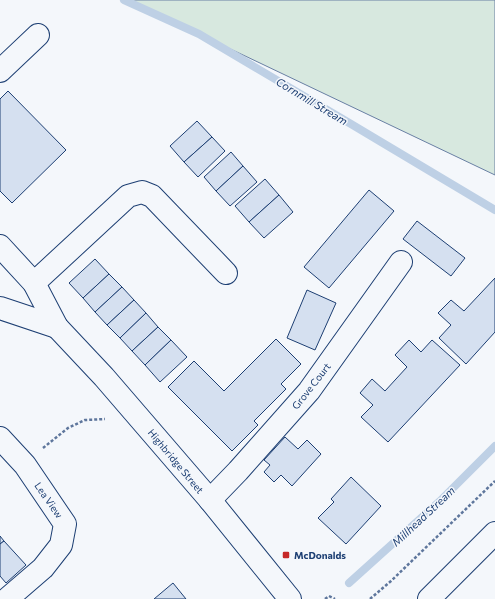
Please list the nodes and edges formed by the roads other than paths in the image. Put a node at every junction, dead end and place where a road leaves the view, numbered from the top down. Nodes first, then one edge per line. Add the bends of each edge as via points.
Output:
1 (38, 35) dead end
2 (0, 71) edge
3 (0, 246) edge
4 (401, 262) dead end
5 (226, 273) dead end
6 (34, 283) junction
7 (0, 308) edge
8 (57, 327) junction
9 (0, 438) edge
10 (210, 500) junction
11 (495, 533) edge
12 (6, 599) edge
13 (290, 599) edge
14 (429, 599) edge

1 - 2 street
3 - 6 street, Highbridge Street
4 - 10 street, Grove Court via 309,391
5 - 6 street via 152,196 142,192 128,196
6 - 8 street, Highbridge Street
7 - 8 street, Highbridge Street
8 - 10 street, Highbridge Street via 104,377
9 - 12 street, Lea View via 25,465 65,524 61,545 43,568
10 - 13 street, Highbridge Street
11 - 14 street

